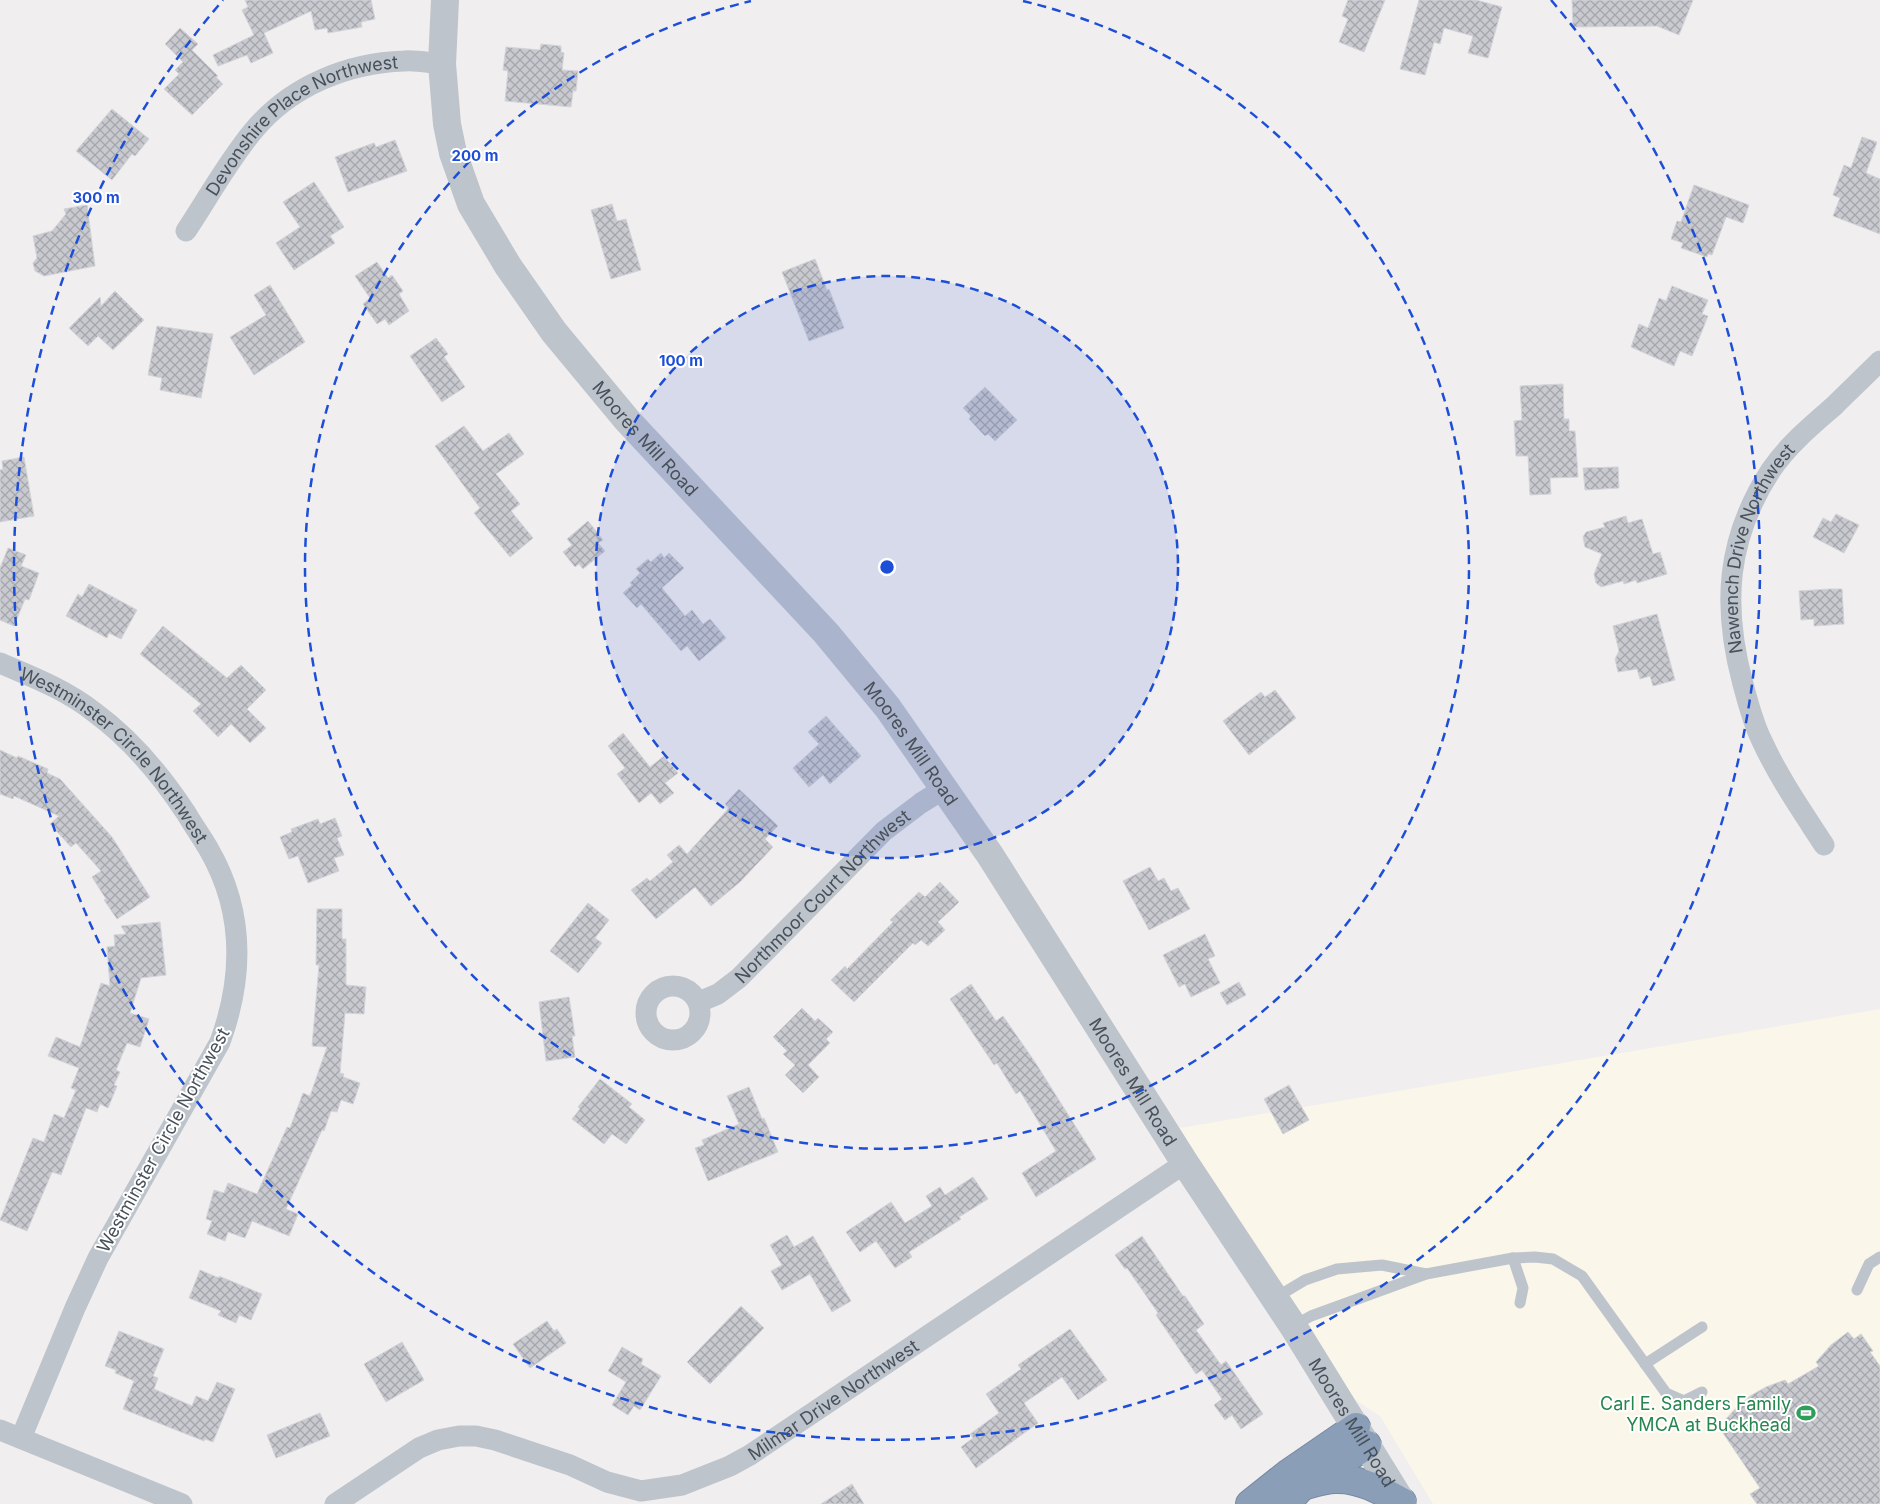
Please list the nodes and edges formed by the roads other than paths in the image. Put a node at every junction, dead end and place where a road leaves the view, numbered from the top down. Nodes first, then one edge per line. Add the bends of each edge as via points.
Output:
1 (445, 0) edge
2 (442, 64) junction
3 (186, 232) dead end
4 (1880, 361) edge
5 (0, 663) edge
6 (945, 788) junction
7 (1824, 845) dead end
8 (699, 1002) dead end
9 (1185, 1163) junction
10 (1880, 1257) edge
11 (1513, 1258) junction
12 (1426, 1274) junction
13 (1857, 1290) dead end
14 (1275, 1298) junction
15 (1520, 1303) dead end
16 (1294, 1326) junction
17 (1702, 1328) dead end
18 (1645, 1364) junction
19 (1702, 1392) dead end
20 (0, 1430) edge
21 (1361, 1436) junction
22 (21, 1438) junction
23 (1294, 1495) edge
24 (1403, 1503) edge
25 (182, 1504) edge
26 (335, 1504) edge
27 (1250, 1504) edge

1 - 2 street, Moores Mill Road
2 - 3 street, Devonshire Place Northwest via 372,63 338,72 307,86 278,106 254,130
2 - 6 street, Moores Mill Road via 447,124 462,181 484,227 533,304 627,420 856,667
4 - 7 street, Nawench Drive Northwest via 1803,432 1771,470 1745,521 1737,544 1730,585 1735,654 1751,714 1785,786
5 - 22 street, Westminster Circle Northwest via 56,687 94,711 129,741 167,784 209,849 226,886 238,956 230,1014 220,1042 98,1258
6 - 8 street, Northmoor Court Northwest via 884,831 739,978 718,994
6 - 9 street, Moores Mill Road via 1057,958
9 - 14 street, Moores Mill Road
9 - 26 street, Milmar Drive Northwest via 730,1466 682,1485 631,1490 495,1440 468,1436 419,1448
10 - 13 lane via 1869,1264
11 - 12 lane
11 - 15 lane via 1523,1288
11 - 18 lane via 1553,1259 1582,1276
12 - 14 lane via 1382,1265 1337,1269 1305,1280
12 - 16 lane via 1311,1316
14 - 16 street, Moores Mill Road
16 - 21 street, Moores Mill Road
17 - 18 lane
18 - 19 lane via 1666,1393 1684,1401
20 - 22 street
21 - 23 highway
21 - 24 street, Moores Mill Road
21 - 27 highway via 1289,1473
22 - 25 street
23 - 24 highway via 1325,1480 1337,1478 1376,1489

